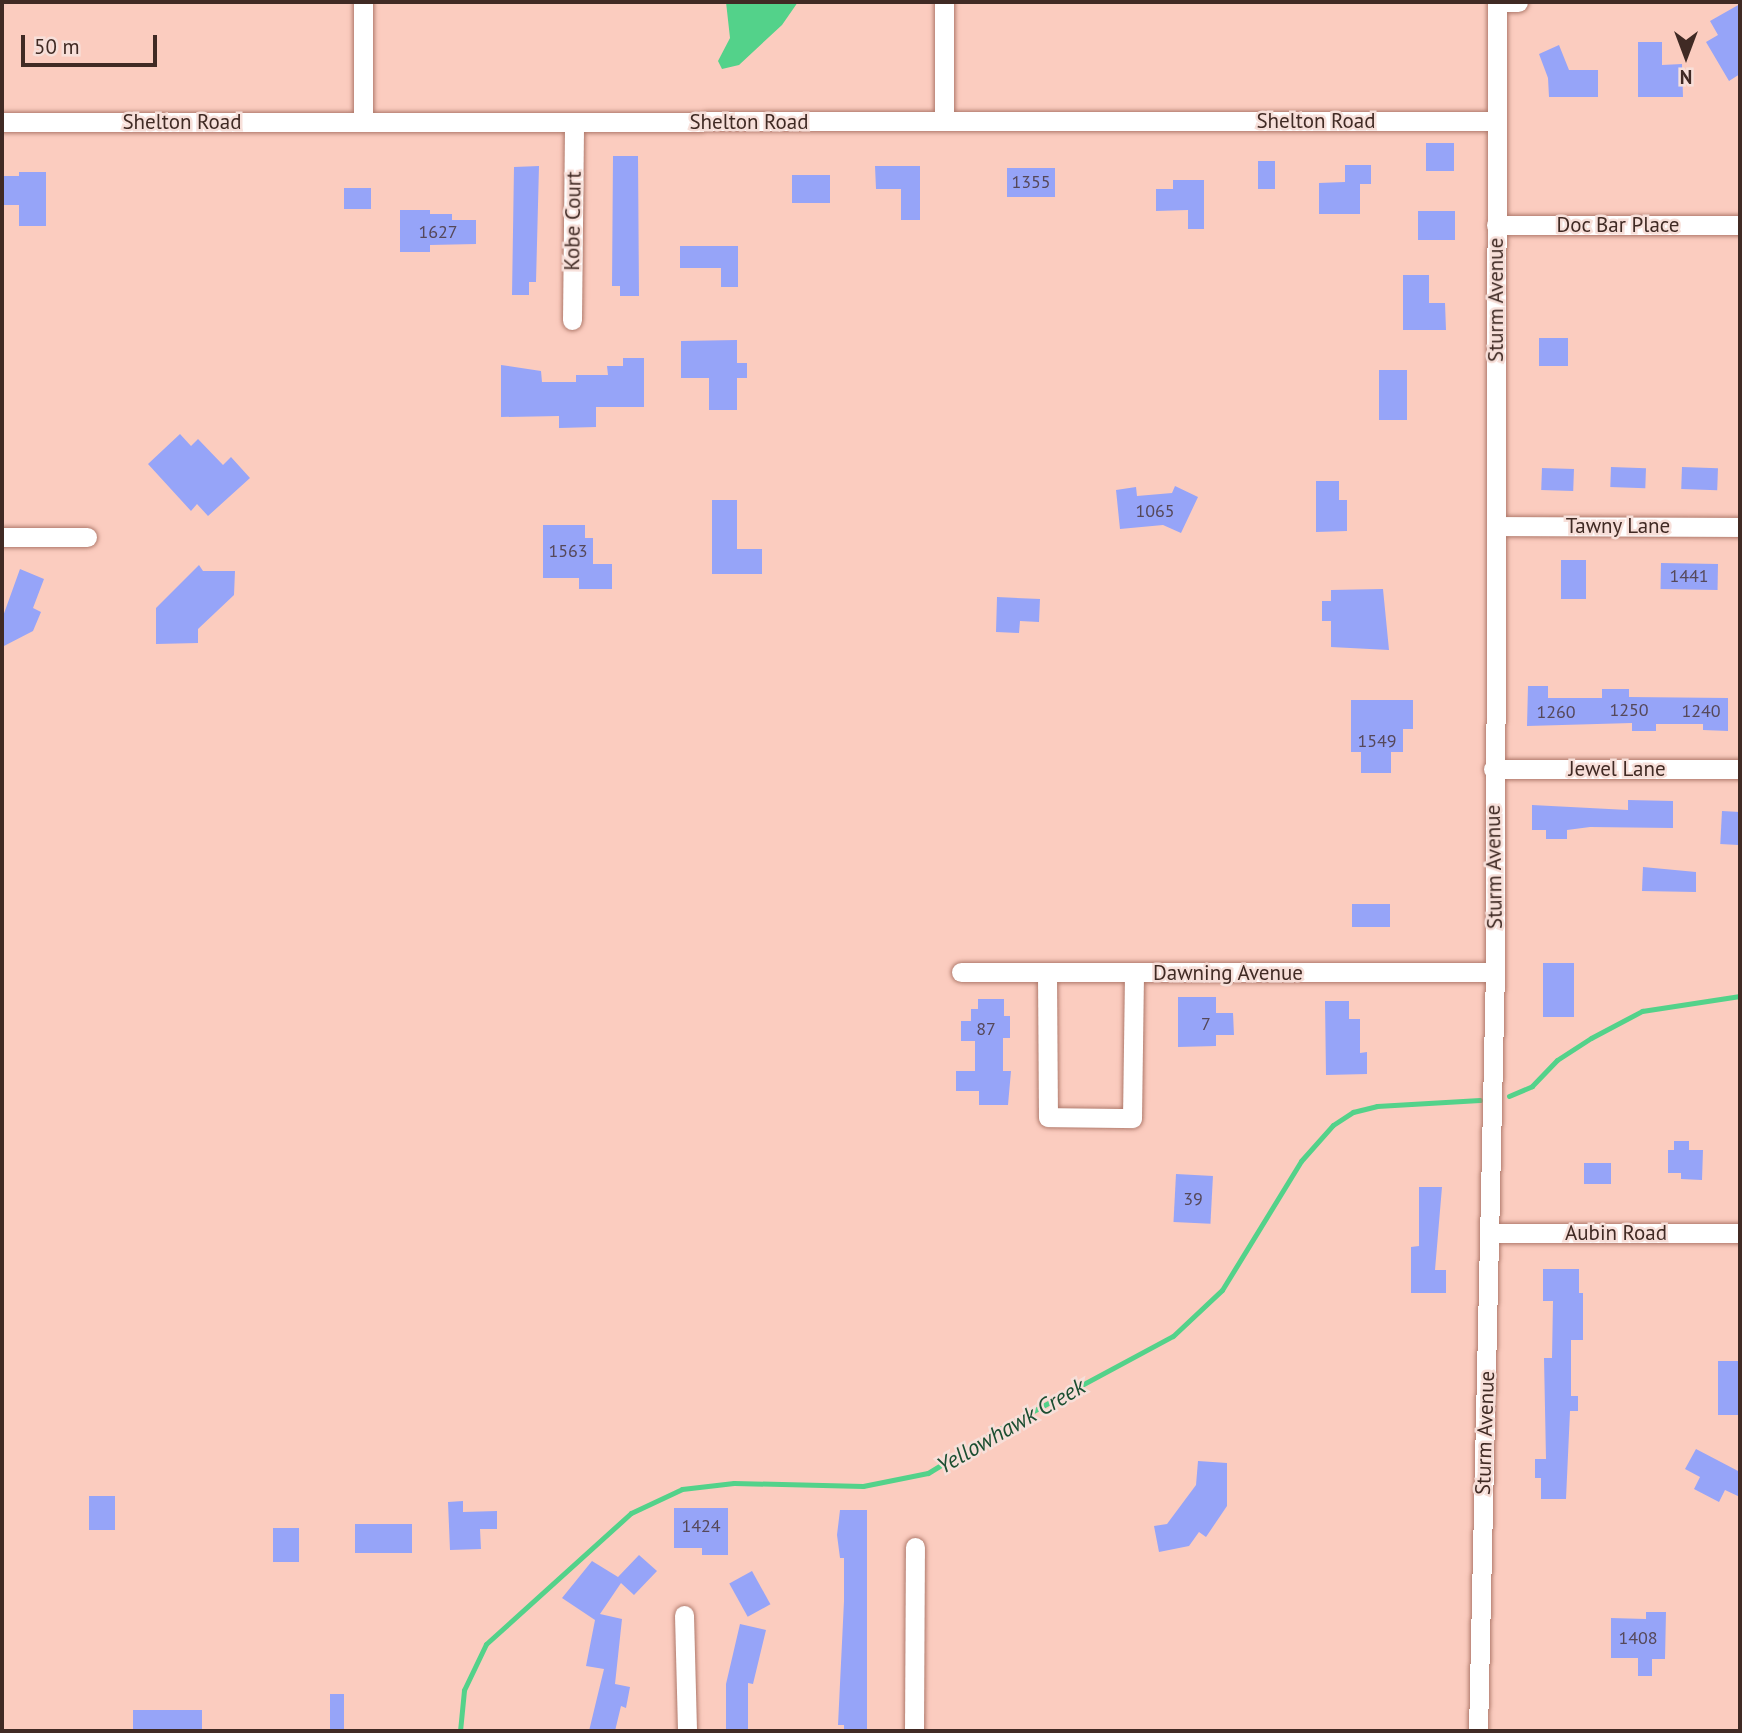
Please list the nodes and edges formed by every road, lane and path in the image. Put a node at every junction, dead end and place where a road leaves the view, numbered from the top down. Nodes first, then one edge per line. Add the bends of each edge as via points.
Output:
1 (363, 2) edge
2 (944, 2) edge
3 (1497, 2) edge
4 (1517, 2) edge
5 (944, 121) junction
6 (1496, 121) junction
7 (2, 122) edge
8 (363, 122) junction
9 (574, 122) junction
10 (1496, 225) junction
11 (1740, 225) edge
12 (572, 320) dead end
13 (1496, 526) junction
14 (1740, 527) edge
15 (2, 537) edge
16 (87, 537) dead end
17 (1493, 769) junction
18 (1740, 769) edge
19 (961, 972) dead end
20 (1495, 972) junction
21 (1133, 974) junction
22 (1047, 975) junction
23 (1492, 1233) junction
24 (1740, 1233) edge
25 (915, 1548) dead end
26 (684, 1615) dead end
27 (687, 1731) edge
28 (914, 1731) edge
29 (1478, 1731) edge

1 - 8 street
2 - 5 street
3 - 4 street
3 - 6 street, Sturm Avenue
5 - 6 street, Shelton Road
5 - 9 street, Shelton Road
6 - 10 street, Sturm Avenue
7 - 8 street, Shelton Road
8 - 9 street, Shelton Road
9 - 12 street, Kobe Court
10 - 11 street, Doc Bar Place
10 - 13 street, Sturm Avenue
13 - 14 street, Tawny Lane
13 - 17 street, Sturm Avenue
15 - 16 street
17 - 18 street, Jewel Lane
17 - 20 street, Sturm Avenue
19 - 22 street, Dawning Avenue
20 - 21 street, Dawning Avenue
20 - 23 street, Sturm Avenue
21 - 22 street, Dawning Avenue
21 - 22 street via 1132,1118 1048,1117
23 - 24 street, Aubin Road
23 - 29 street, Sturm Avenue
25 - 28 street
26 - 27 street

